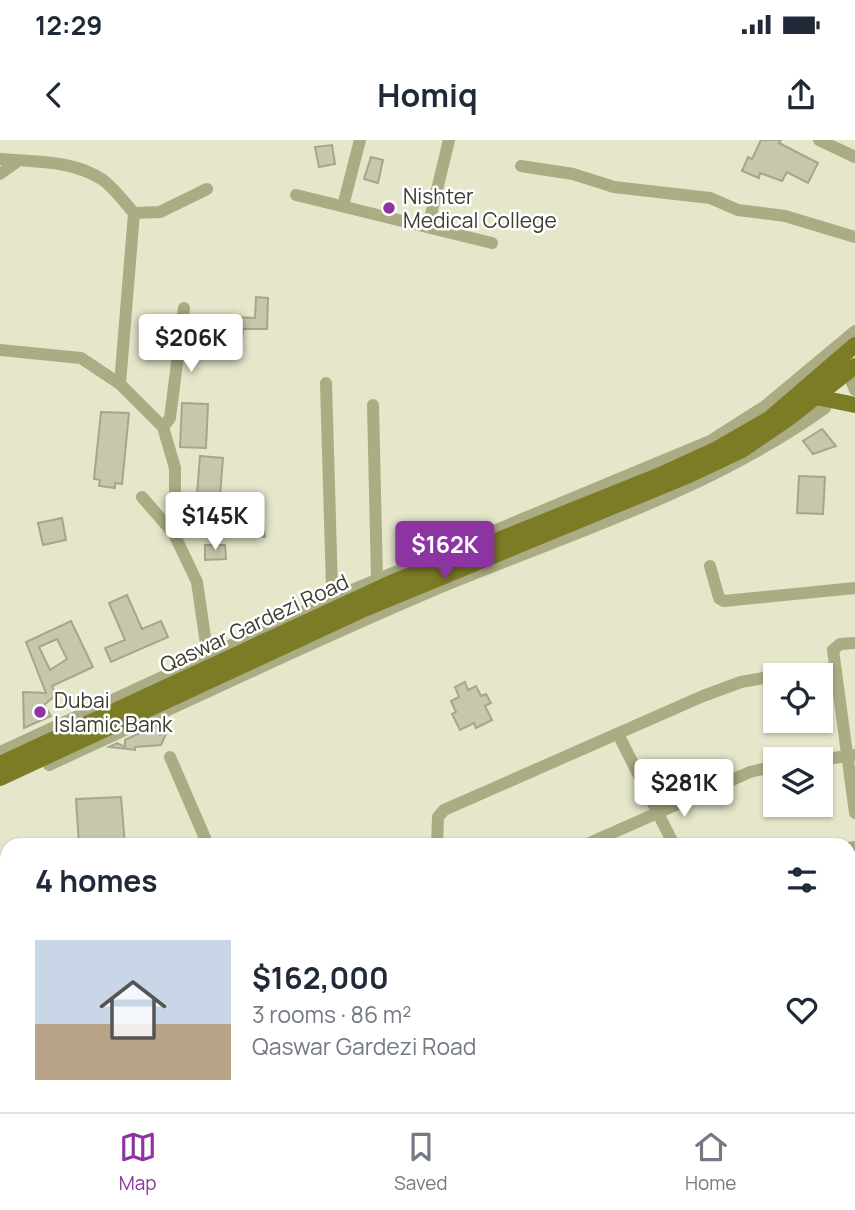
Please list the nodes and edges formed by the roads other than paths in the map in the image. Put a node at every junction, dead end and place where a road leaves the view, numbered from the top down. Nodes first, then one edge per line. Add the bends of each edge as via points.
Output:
1 (360, 140) edge
2 (449, 140) edge
3 (819, 140) edge
4 (855, 157) edge
5 (0, 159) edge
6 (18, 161) junction
7 (521, 166) dead end
8 (0, 174) edge
9 (207, 188) dead end
10 (296, 195) dead end
11 (344, 206) junction
12 (134, 213) junction
13 (428, 227) junction
14 (855, 237) edge
15 (492, 243) dead end
16 (184, 308) dead end
17 (855, 331) edge
18 (855, 345) edge
19 (0, 350) edge
20 (848, 365) edge
21 (326, 383) dead end
22 (120, 384) junction
23 (855, 390) edge
24 (822, 398) junction
25 (373, 405) dead end
26 (855, 405) edge
27 (764, 415) junction
28 (163, 427) junction
29 (142, 497) dead end
30 (175, 536) junction
31 (710, 566) dead end
32 (377, 580) junction
33 (855, 588) edge
34 (338, 602) junction
35 (855, 643) edge
36 (225, 654) junction
37 (208, 658) junction
38 (833, 671) edge
39 (836, 671) junction
40 (763, 678) edge
41 (618, 734) junction
42 (0, 752) edge
43 (852, 755) edge
44 (170, 757) dead end
45 (833, 758) edge
46 (763, 769) edge
47 (2, 775) edge
48 (657, 813) junction
49 (855, 813) edge
50 (205, 838) edge
51 (437, 838) edge
52 (601, 838) edge
53 (670, 838) edge

1 - 11 street
2 - 13 street
3 - 4 street
5 - 6 street
6 - 8 street
6 - 12 street via 86,170 105,182
7 - 14 street via 573,174 614,187 710,198 737,210 785,216
9 - 12 street via 160,212
10 - 11 street
11 - 13 street
12 - 22 street
13 - 15 street
16 - 28 street via 170,418
17 - 27 street
18 - 20 main road, Qaswar Gardezi Road
19 - 22 street via 81,358
20 - 23 street
20 - 24 main road
20 - 27 main road, Qaswar Gardezi Road
21 - 34 street via 332,589
22 - 28 street
24 - 26 main road
24 - 47 main road via 721,460
25 - 32 street
27 - 32 street via 656,466
27 - 34 main road, Qaswar Gardezi Road via 717,449 658,476
28 - 30 street via 175,468
29 - 30 street
30 - 37 street via 197,582
31 - 33 street via 721,600
32 - 34 street
34 - 36 main road, Qaswar Gardezi Road
35 - 39 street via 835,646
36 - 37 street
36 - 47 main road, Qaswar Gardezi Road
37 - 42 street
38 - 39 street
39 - 43 street
40 - 41 street via 741,682
41 - 48 street
41 - 51 street via 444,810 438,817
43 - 45 street
43 - 49 street
44 - 50 street
46 - 48 street
48 - 52 street
48 - 53 street

